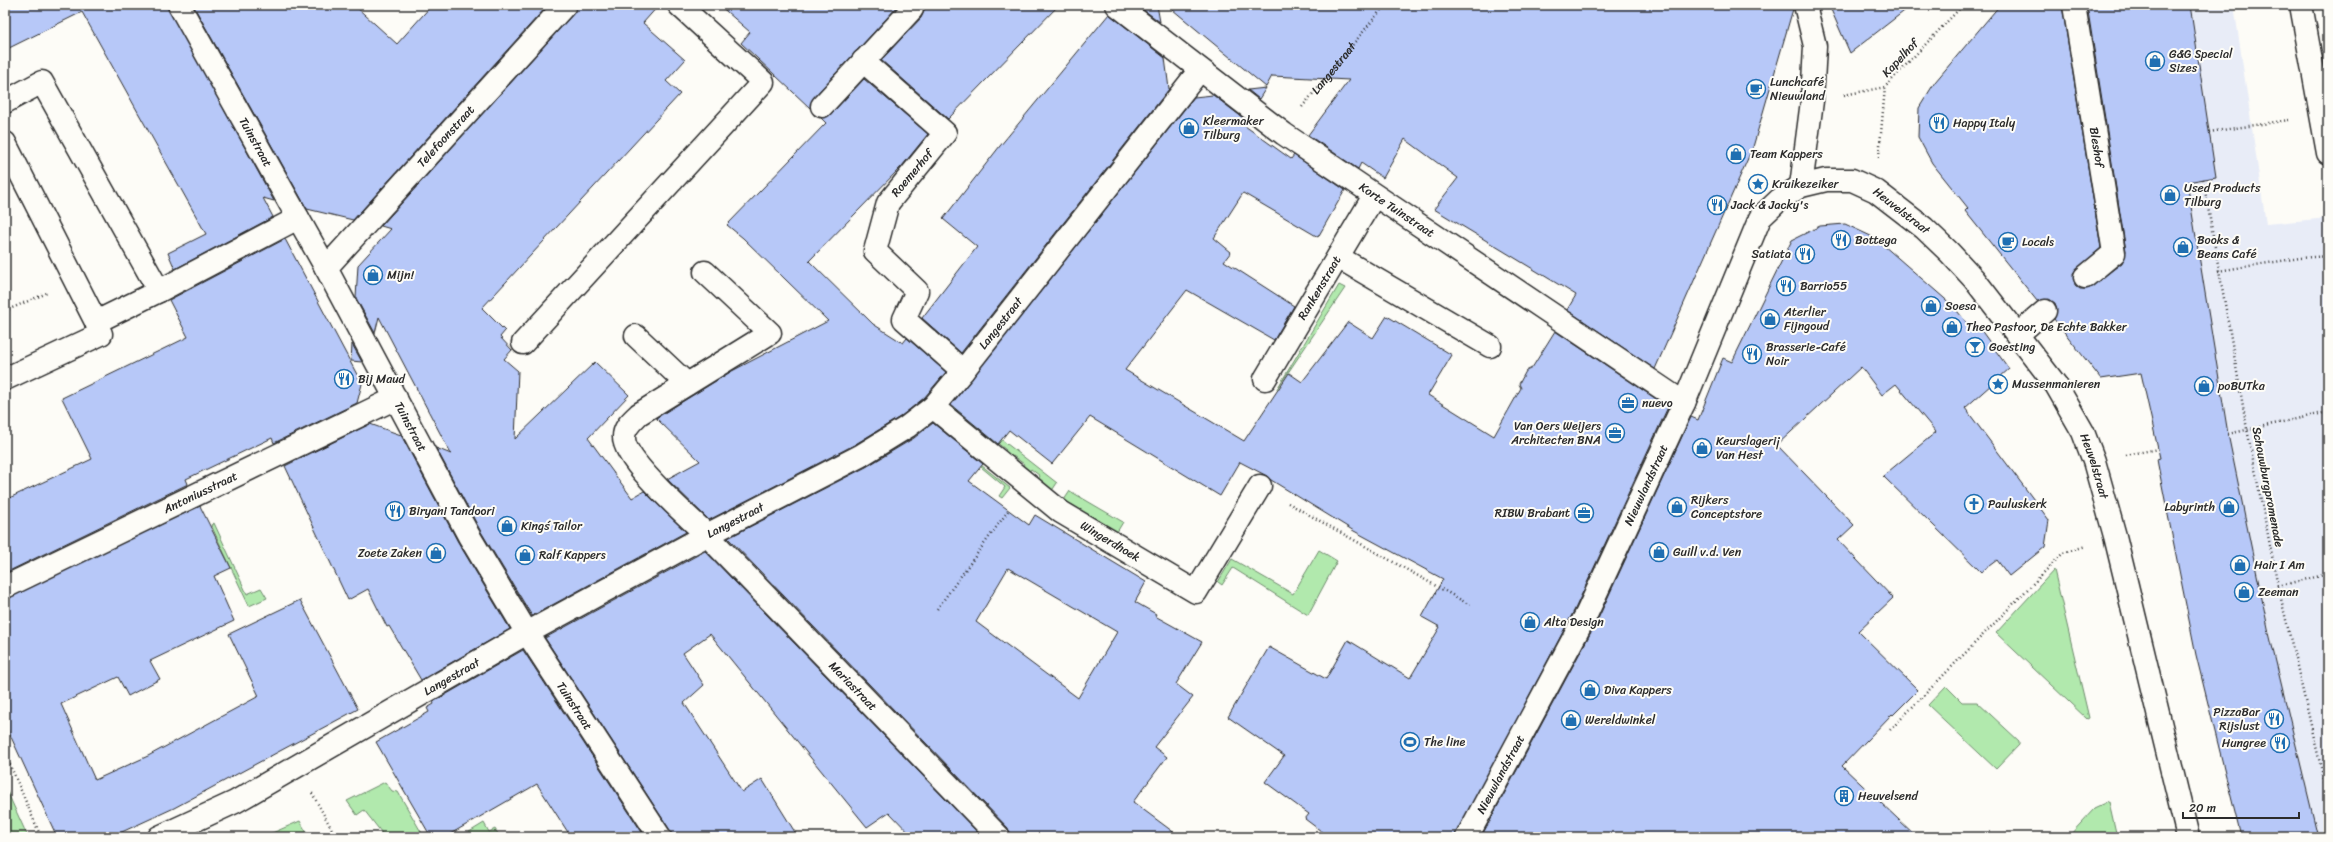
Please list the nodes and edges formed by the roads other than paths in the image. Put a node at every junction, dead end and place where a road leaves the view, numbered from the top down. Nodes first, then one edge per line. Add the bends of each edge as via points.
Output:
1 (178, 5) edge
2 (565, 5) edge
3 (679, 5) edge
4 (1117, 5) edge
5 (1804, 5) edge
6 (2074, 5) edge
7 (2301, 5) edge
8 (912, 9) dead end
9 (863, 61) junction
10 (1199, 71) junction
11 (5, 102) edge
12 (822, 106) dead end
13 (5, 143) edge
14 (2328, 152) edge
15 (1852, 180) joint
16 (1801, 186) junction
17 (1374, 196) junction
18 (298, 218) junction
19 (1338, 257) junction
20 (326, 268) junction
21 (705, 272) dead end
22 (2085, 277) dead end
23 (159, 292) junction
24 (2044, 311) dead end
25 (96, 322) junction
26 (2017, 335) junction
27 (636, 336) dead end
28 (523, 343) dead end
29 (1490, 346) dead end
30 (964, 371) junction
31 (5, 379) edge
32 (1265, 379) dead end
33 (687, 384) junction
34 (396, 398) junction
35 (1684, 403) junction
36 (933, 407) junction
37 (1260, 486) road end
38 (707, 535) junction
39 (5, 587) edge
40 (527, 633) junction
41 (159, 837) edge
42 (660, 837) edge
43 (999, 837) edge
44 (1468, 837) edge
45 (2188, 837) edge

1 - 18 street, Tuinstraat
2 - 20 street, Telefoonstraat
3 - 28 street via 763,82
4 - 10 street, Korte Tuinstraat
5 - 16 street via 1815,46 1812,101
6 - 22 street, Bleshof via 2114,252
7 - 14 street
8 - 9 street
9 - 12 street
9 - 30 street, Roemerhof via 945,133 888,203 875,251 917,291 904,319
10 - 17 street, Korte Tuinstraat
10 - 30 street, Langestraat
11 - 23 street via 42,82
13 - 25 street
15 - 16 street, Nieuwlandstraat via 1826,180
15 - 26 street, Heuvelstraat via 1876,191 1924,228 1974,279
16 - 35 street, Nieuwlandstraat via 1778,200 1760,218
17 - 19 street, Rankenstraat
17 - 35 street, Korte Tuinstraat
18 - 20 street, Tuinstraat
18 - 23 street
19 - 29 street
19 - 32 street, Rankenstraat
20 - 34 street, Tuinstraat
21 - 33 street, Mariastraat via 770,333
23 - 25 street
24 - 26 street
25 - 31 street via 101,334
26 - 45 street, Heuvelstraat via 2056,385 2083,432 2094,461 2115,536
27 - 33 street
30 - 36 street, Langestraat
33 - 38 street, Mariastraat via 639,414 628,424 624,437 627,450 639,468
34 - 39 street, Antoniusstraat
34 - 40 street, Tuinstraat via 469,536
35 - 44 street, Nieuwlandstraat via 1586,615
36 - 37 street, Wingerdhoek via 1061,512 1196,592
36 - 38 street, Langestraat via 860,456
38 - 40 street, Langestraat
38 - 43 street, Mariastraat
40 - 41 street, Langestraat via 235,802
40 - 42 street, Tuinstraat

